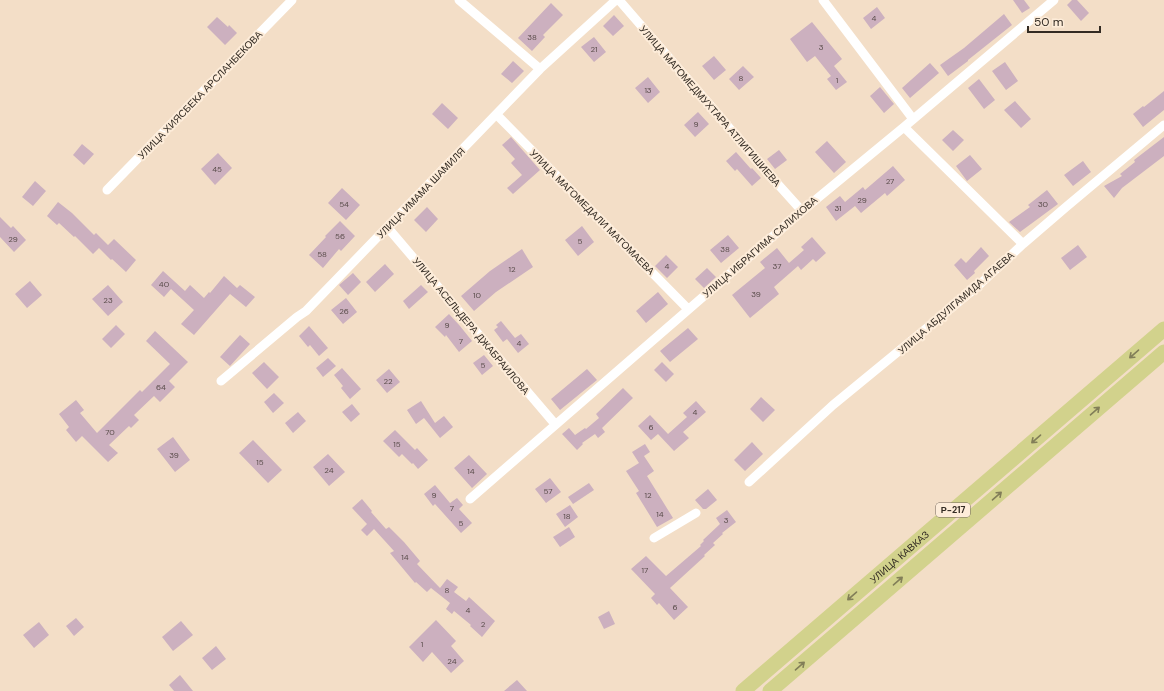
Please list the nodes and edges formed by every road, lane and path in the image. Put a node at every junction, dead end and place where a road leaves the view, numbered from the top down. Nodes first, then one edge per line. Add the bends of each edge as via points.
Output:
1 (292, 0) edge
2 (459, 0) edge
3 (617, 0) edge
4 (823, 0) edge
5 (1054, 0) edge
6 (1044, 3) edge
7 (540, 69) junction
8 (497, 115) junction
9 (912, 119) junction
10 (1164, 125) edge
11 (904, 127) junction
12 (107, 190) dead end
13 (802, 211) junction
14 (388, 228) junction
15 (1023, 244) junction
16 (688, 310) junction
17 (1164, 329) edge
18 (1164, 352) edge
19 (221, 381) dead end
20 (554, 424) junction
21 (749, 482) dead end
22 (470, 499) dead end
23 (696, 513) dead end
24 (654, 538) dead end
25 (742, 691) edge
26 (770, 691) edge

1 - 12 street, УЛИЦА ХИЯСБЕКА АРСЛАНБЕКОВА
2 - 7 street
3 - 7 street, УЛИЦА ИМАМА ШАМИЛЯ
3 - 13 street, УЛИЦА МАГОМЕДМУХТАРА АТЛИГИШИЕВА
4 - 9 street
5 - 6 street, УЛИЦА ИБРАГИМА САЛИХОВА
6 - 9 street, УЛИЦА ИБРАГИМА САЛИХОВА
7 - 8 street, УЛИЦА ИМАМА ШАМИЛЯ
8 - 14 street, УЛИЦА ИМАМА ШАМИЛЯ
8 - 16 street, УЛИЦА МАГОМЕДАЛИ МАГОМАЕВА
9 - 11 street, УЛИЦА ИБРАГИМА САЛИХОВА
10 - 15 street, УЛИЦА АБДУЛГАМИДА АГАЕВА
11 - 13 street, УЛИЦА ИБРАГИМА САЛИХОВА
11 - 15 street
13 - 16 street, УЛИЦА ИБРАГИМА САЛИХОВА
14 - 19 street, УЛИЦА ИМАМА ШАМИЛЯ via 306,311
14 - 20 street, УЛИЦА АСЕЛЬДЕРА ДЖАБРАИЛОВА
15 - 21 street, УЛИЦА АБДУЛГАМИДА АГАЕВА via 978,286 834,405
16 - 20 street, УЛИЦА ИБРАГИМА САЛИХОВА
17 -> 25 highway, УЛИЦА КАВКАЗ / Р-217
26 -> 18 highway, УЛИЦА КАВКАЗ / Р-217
20 - 22 street, УЛИЦА ИБРАГИМА САЛИХОВА
23 - 24 street

